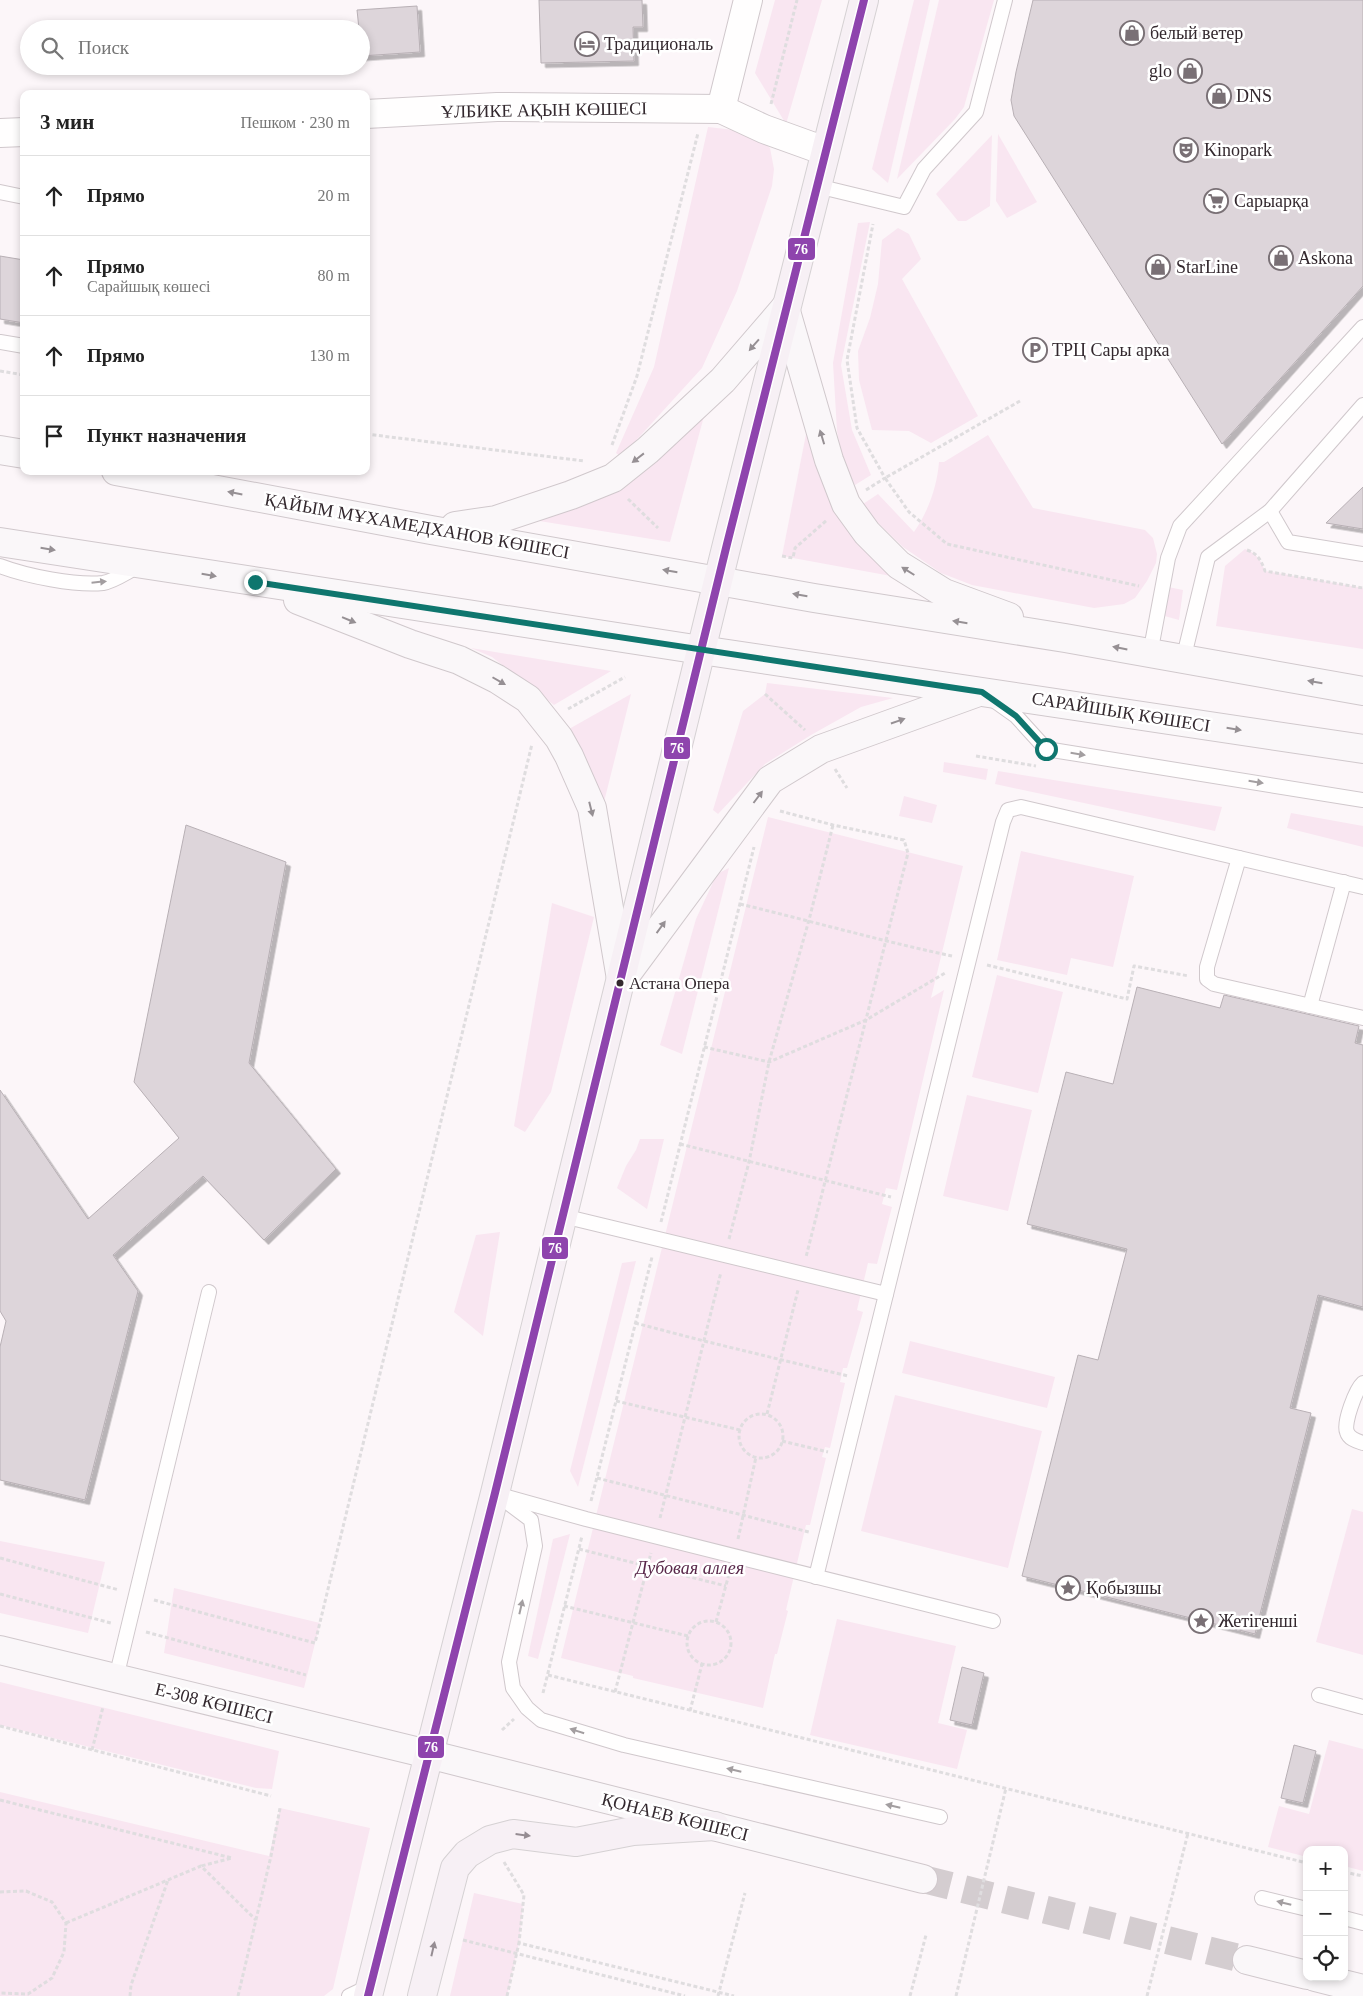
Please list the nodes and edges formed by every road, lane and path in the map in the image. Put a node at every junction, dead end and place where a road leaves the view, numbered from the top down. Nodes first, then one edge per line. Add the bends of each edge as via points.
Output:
1 (748, 0) edge
2 (797, 0) edge
3 (864, 0) edge
4 (1005, 0) edge
5 (712, 109) junction
6 (370, 114) edge
7 (764, 129) junction
8 (20, 132) edge
9 (0, 133) edge
10 (825, 151) junction
11 (817, 186) junction
12 (0, 192) edge
13 (20, 196) edge
14 (873, 224) dead end
15 (786, 308) junction
16 (1363, 327) edge
17 (0, 342) edge
18 (20, 345) edge
19 (0, 371) edge
20 (20, 374) edge
21 (1020, 401) dead end
22 (1363, 405) edge
23 (370, 435) edge
24 (611, 446) dead end
25 (0, 450) edge
26 (20, 453) edge
27 (588, 462) dead end
28 (137, 475) edge
29 (884, 478) junction
30 (864, 492) dead end
31 (623, 494) dead end
32 (1270, 511) junction
33 (832, 516) dead end
34 (658, 528) dead end
35 (431, 530) junction
36 (0, 542) edge
37 (1245, 549) dead end
38 (1363, 554) edge
39 (782, 556) dead end
40 (144, 564) junction
41 (0, 566) edge
42 (718, 580) junction
43 (255, 582) junction
44 (1139, 586) dead end
45 (1363, 588) edge
46 (1065, 638) junction
47 (701, 650) junction
48 (1150, 654) junction
49 (1183, 660) junction
50 (625, 677) dead end
51 (1363, 691) edge
52 (982, 692) junction
53 (765, 694) dead end
54 (565, 710) dead end
55 (811, 735) dead end
56 (532, 743) dead end
57 (1363, 749) edge
58 (1363, 800) edge
59 (833, 825) dead end
60 (1239, 858) junction
61 (1344, 882) junction
62 (1363, 887) edge
63 (740, 904) dead end
64 (885, 942) junction
65 (968, 960) junction
66 (1207, 979) junction
67 (622, 980) junction
68 (1310, 1006) junction
69 (1363, 1018) edge
70 (866, 1020) junction
71 (704, 1047) dead end
72 (680, 1144) dead end
73 (825, 1181) junction
74 (908, 1202) junction
75 (563, 1216) junction
76 (802, 1274) junction
77 (209, 1292) dead end
78 (886, 1294) junction
79 (635, 1323) dead end
80 (780, 1360) junction
81 (864, 1380) junction
82 (1363, 1384) edge
83 (616, 1401) dead end
84 (766, 1414) junction
85 (740, 1430) junction
86 (782, 1440) junction
87 (1363, 1443) edge
88 (846, 1456) junction
89 (597, 1478) dead end
90 (495, 1493) junction
91 (826, 1536) junction
92 (579, 1549) dead end
93 (0, 1558) edge
94 (816, 1577) junction
95 (726, 1586) dead end
96 (0, 1594) edge
97 (136, 1595) junction
98 (564, 1606) dead end
99 (993, 1621) dead end
100 (128, 1628) junction
101 (688, 1636) junction
102 (0, 1650) edge
103 (702, 1664) junction
104 (306, 1675) dead end
105 (548, 1675) dead end
106 (116, 1678) junction
107 (1319, 1695) dead end
108 (103, 1707) dead end
109 (1363, 1707) edge
110 (690, 1711) junction
111 (519, 1715) dead end
112 (0, 1726) edge
113 (502, 1730) dead end
114 (92, 1750) junction
115 (428, 1754) junction
116 (1006, 1788) junction
117 (271, 1796) dead end
118 (0, 1800) edge
119 (280, 1808) dead end
120 (940, 1817) dead end
121 (715, 1826) junction
122 (1188, 1833) junction
123 (502, 1860) dead end
124 (1303, 1861) edge
125 (201, 1866) junction
126 (1348, 1873) edge
127 (1363, 1876) edge
128 (923, 1879) tunnel mouth
129 (168, 1880) junction
130 (0, 1892) edge
131 (745, 1893) dead end
132 (1262, 1898) dead end
133 (1303, 1908) edge
134 (1348, 1919) edge
135 (256, 1920) junction
136 (66, 1923) junction
137 (1363, 1923) edge
138 (926, 1935) dead end
139 (459, 1939) dead end
140 (519, 1943) junction
141 (517, 1955) junction
142 (1247, 1960) tunnel mouth
143 (1303, 1974) edge
144 (1332, 1981) edge
145 (1363, 1989) edge
146 (362, 1992) edge
147 (0, 1993) edge
148 (719, 1994) edge
149 (130, 1996) edge
150 (238, 1996) edge
151 (422, 1996) edge
152 (507, 1996) edge
153 (685, 1996) edge
154 (734, 1996) edge
155 (910, 1996) edge
156 (956, 1996) edge
157 (1147, 1996) edge

1 - 5 street
2 - 7 path
3 - 10 main road
4 - 11 lane via 976,112 924,168 904,207
5 - 6 street, ҰЛБИКЕ АҚЫН КӨШЕСІ via 497,108
5 - 7 street
5 - 24 path via 637,376
7 - 10 street
8 - 9 street
10 - 11 main road
11 - 15 main road
12 - 13 lane
14 - 29 path via 847,360 857,428
15 -> 35 main road via 723,380 613,478 496,520
15 - 42 main road
46 -> 15 main road via 944,593 900,565 867,533 846,504 829,460
16 - 48 lane via 1180,526 1168,558
17 - 18 lane
19 - 20 path
21 - 29 path
22 - 32 lane
23 - 27 path
25 - 26 main road
35 -> 28 main road, ҚАЙЫМ МҰХАМЕДХАНОВ КӨШЕСІ
29 - 30 path
29 - 44 path via 909,512 947,544
31 - 34 path
32 - 38 lane via 1288,542
32 - 49 lane via 1208,557
33 - 39 path via 795,548 793,558
42 -> 35 main road, ҚАЙЫМ МҰХАМЕДХАНОВ КӨШЕСІ
36 -> 40 main road
37 - 45 path via 1256,553 1265,571
41 -> 40 lane via 84,583 106,582
40 -> 43 main road
46 -> 42 main road
42 - 47 main road
43 - 47 main road
43 -> 67 main road via 410,644 460,660 528,699 570,756 592,808
48 -> 46 main road
47 - 52 main road, САРАЙШЫҚ КӨШЕСІ
47 - 67 main road
48 - 49 main road
51 -> 49 main road
50 - 54 path
52 -> 57 main road, САРАЙШЫҚ КӨШЕСІ
52 -> 58 lane via 1016,716 1046,749
67 -> 52 main road via 770,780 830,745
53 - 55 path
56 - 97 path via 315,1643
59 - 64 path via 904,840 907,846 908,853
60 - 61 lane
60 - 65 lane via 1021,807 1008,810 1002,822
60 - 66 lane via 1207,968
61 - 62 lane
61 - 68 lane
63 - 64 path
64 - 65 path
64 - 70 path
65 - 66 path via 1127,999 1134,966
65 - 70 path
65 - 74 lane
66 - 68 lane via 1214,984
67 - 75 main road
68 - 69 lane
70 - 71 path via 769,1062
70 - 73 path
72 - 73 path
73 - 74 path
73 - 76 path
74 - 78 lane
75 - 76 lane
75 - 90 main road
76 - 78 lane
76 - 80 path
77 - 97 lane
78 - 81 lane
79 - 80 path
80 - 81 path
80 - 84 path
81 - 88 lane
82 - 87 lane via 1358,1388 1346,1425 1352,1439
83 - 85 path
84 - 85 path via 750,1417
84 - 86 path via 780,1424
85 - 86 path via 743,1447 756,1457 772,1454
86 - 88 path
88 - 91 lane
89 - 91 path
90 - 94 lane
90 - 115 main road
120 -> 90 lane via 624,1745 541,1720 526,1708 513,1688 509,1662 535,1546 530,1520
91 - 94 lane
92 - 95 path
93 - 97 path
94 - 99 lane
96 - 100 path
97 - 100 lane
98 - 101 path
100 - 104 path
100 - 106 lane
101 - 103 path via 689,1653
101 - 103 path via 692,1628 707,1621 716,1622 729,1633 731,1642 726,1658 719,1663
102 - 106 main road, Е-308 КӨШЕСІ
103 - 110 path
105 - 110 path
106 - 115 main road, Е-308 КӨШЕСІ
107 - 109 lane
108 - 114 path
110 - 116 path
111 - 113 path
112 - 114 path
114 - 117 path
115 - 121 main road, ҚОНАЕВ КӨШЕСІ
115 - 146 main road
116 - 122 path
116 - 156 path
118 - 125 path via 232,1858
119 - 135 path
121 - 128 main road, ҚОНАЕВ КӨШЕСІ
151 -> 121 main road via 455,1868 467,1854 490,1840 513,1834 576,1842 633,1831
122 - 124 path
122 - 157 path
123 - 140 path via 524,1895
125 - 129 path
125 - 135 path
126 - 127 path
129 - 136 path
129 - 149 path
130 - 136 path via 26,1891 52,1902
131 - 148 path
133 -> 132 lane
134 - 137 lane
135 - 150 path
136 - 147 path via 64,1952 52,1978 28,1994
138 - 155 path
139 - 141 path
140 - 141 path
140 - 148 path
141 - 152 path
141 - 153 path
142 - 143 main road
144 - 145 main road
148 - 154 path

